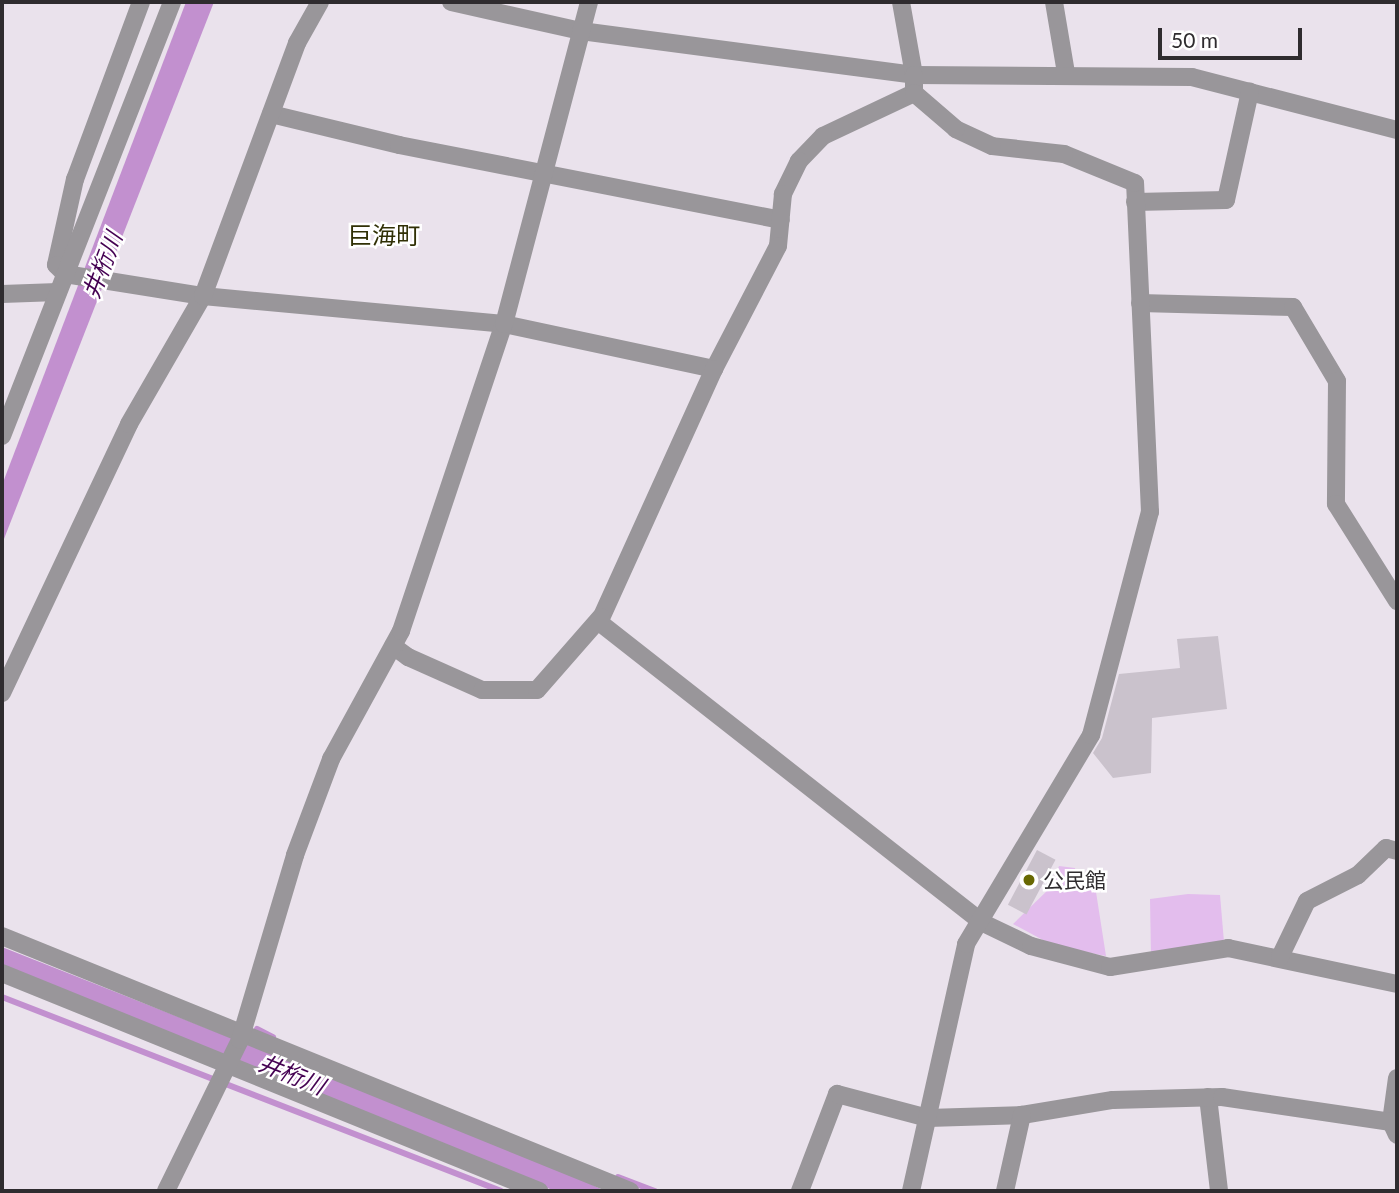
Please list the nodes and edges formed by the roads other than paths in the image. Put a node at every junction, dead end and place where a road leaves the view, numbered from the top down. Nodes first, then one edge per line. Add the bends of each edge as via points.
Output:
1 (141, 2) edge
2 (172, 2) edge
3 (320, 2) edge
4 (451, 2) edge
5 (589, 2) edge
6 (901, 2) edge
7 (1054, 2) edge
8 (581, 31) junction
9 (1066, 74) junction
10 (914, 75) junction
11 (1250, 92) junction
12 (914, 93) junction
13 (271, 114) junction
14 (1397, 130) edge
15 (543, 174) junction
16 (1135, 202) junction
17 (781, 219) junction
18 (72, 274) junction
19 (58, 292) junction
20 (2, 294) edge
21 (203, 296) junction
22 (1140, 303) junction
23 (504, 324) junction
24 (714, 369) junction
25 (2, 436) edge
26 (1397, 601) edge
27 (601, 617) junction
28 (393, 646) junction
29 (2, 693) edge
30 (1397, 851) edge
31 (981, 922) junction
32 (2, 936) edge
33 (1280, 957) junction
34 (2, 972) edge
35 (1397, 984) edge
36 (241, 1037) junction
37 (227, 1065) junction
38 (1397, 1078) edge
39 (1208, 1097) junction
40 (1022, 1115) junction
41 (928, 1118) junction
42 (1394, 1128) edge
43 (166, 1191) edge
44 (536, 1191) edge
45 (630, 1191) edge
46 (800, 1191) edge
47 (911, 1191) edge
48 (1005, 1191) edge
49 (1219, 1191) edge

1 - 18 street via 75,179 56,265
2 - 18 street
3 - 13 street via 297,43
4 - 8 street
5 - 8 street
6 - 10 street
7 - 9 street
8 - 10 street
8 - 15 street
9 - 10 street
9 - 11 street via 1192,77
10 - 12 street
11 - 14 street
11 - 16 street via 1226,200
12 - 16 street via 956,129 992,146 1064,154 1135,183
12 - 17 street via 823,136 799,161 783,194
13 - 15 street
13 - 21 street
15 - 17 street
15 - 23 street
16 - 22 street
17 - 24 street via 778,246
18 - 19 street
18 - 21 street
19 - 20 street
19 - 25 street
21 - 23 street
21 - 29 street via 129,424
22 - 26 street via 1293,307 1337,381 1336,504
22 - 31 street via 1150,512 1091,735
23 - 24 street
23 - 28 street
24 - 27 street
27 - 28 street via 537,690 482,690
27 - 31 street via 599,622
28 - 36 street via 331,759 295,855
30 - 33 street via 1387,848 1358,875 1307,901
31 - 33 street via 1031,946 1110,967 1228,948
31 - 41 street via 966,944
32 - 36 street
33 - 35 street
34 - 37 street
36 - 37 street
36 - 45 street
37 - 43 street
37 - 44 street
38 - 42 street
39 - 40 street via 1113,1100
39 - 42 street
39 - 49 street
40 - 41 street
40 - 48 street
41 - 46 street via 837,1094
41 - 47 street

